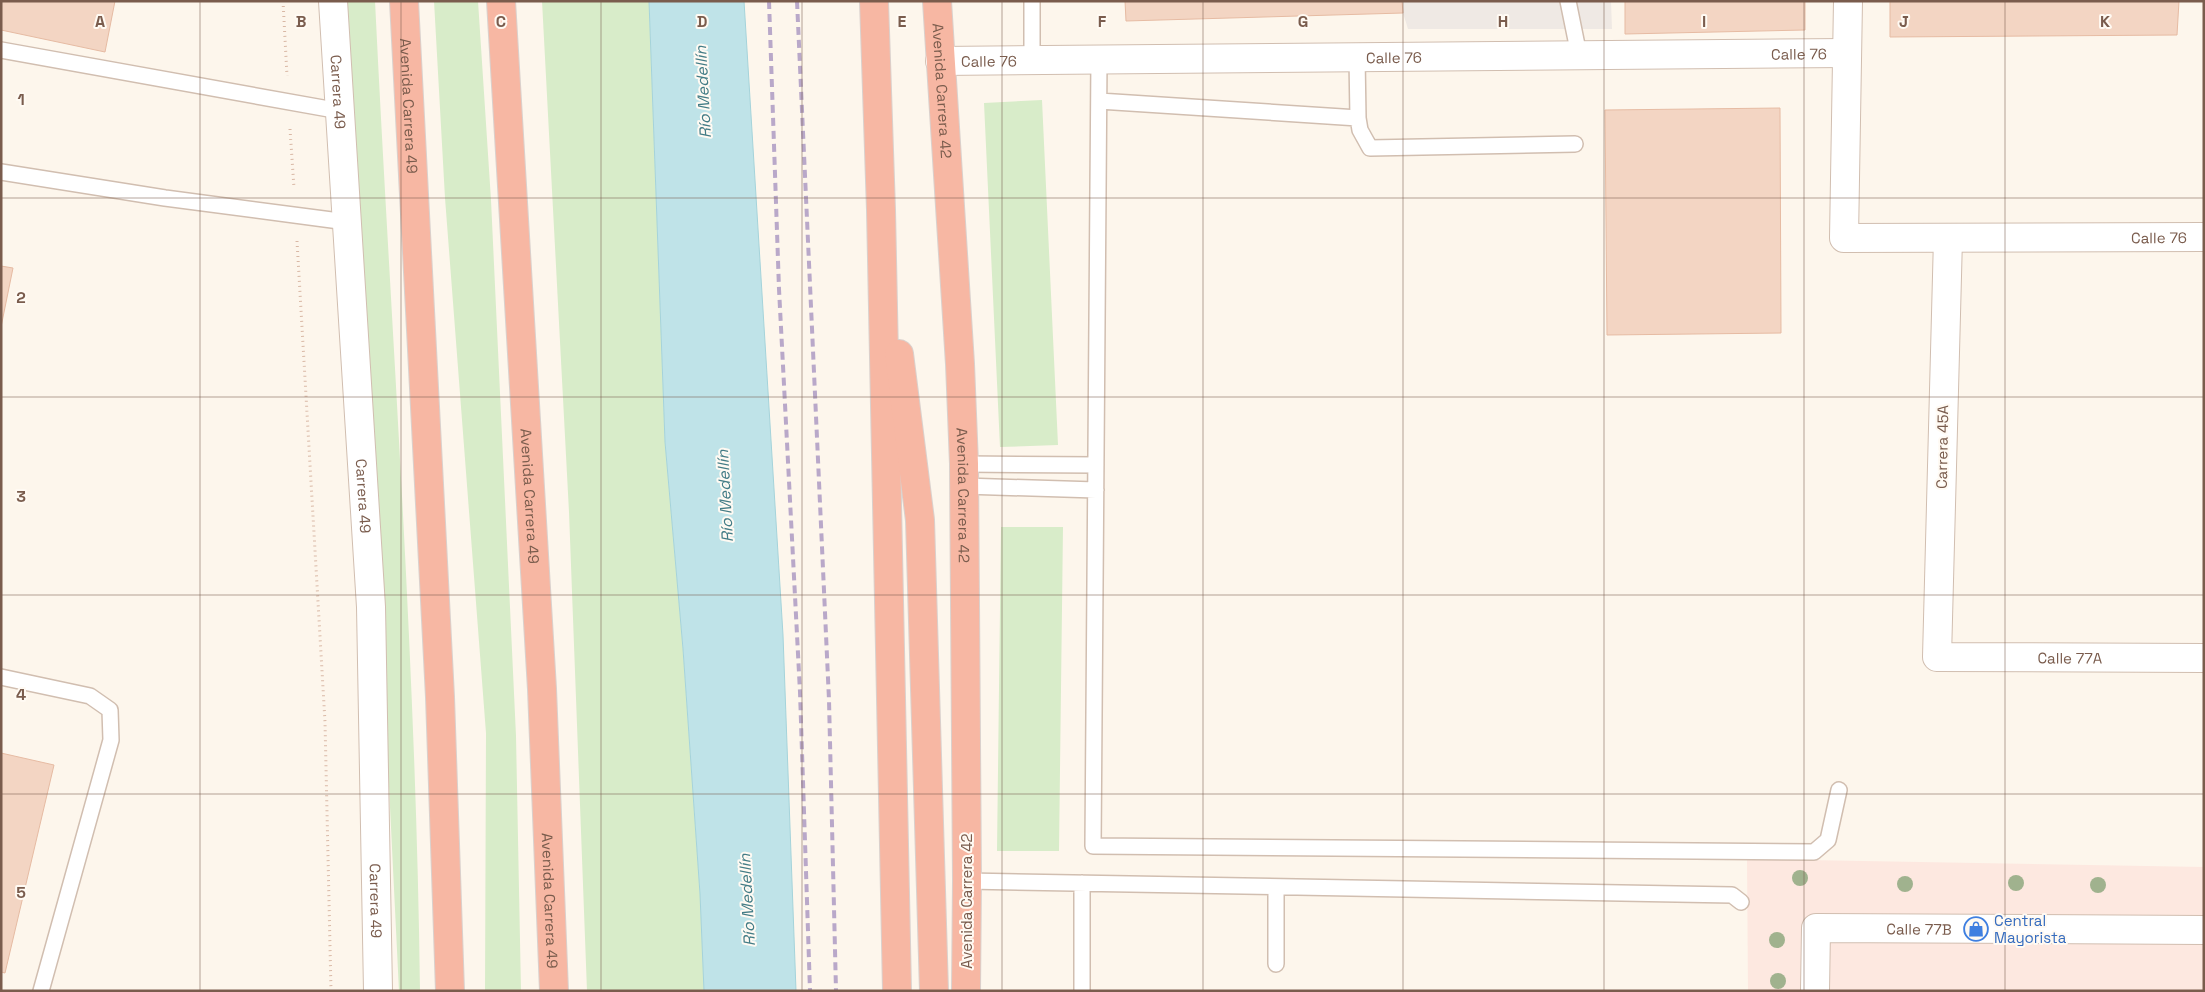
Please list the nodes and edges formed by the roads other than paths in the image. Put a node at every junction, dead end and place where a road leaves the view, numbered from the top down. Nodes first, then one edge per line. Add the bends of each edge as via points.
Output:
1 (333, 1) edge
2 (404, 1) edge
3 (501, 1) edge
4 (874, 1) edge
5 (937, 1) edge
6 (1032, 1) edge
7 (1568, 1) edge
8 (1848, 1) edge
9 (1, 50) edge
10 (1847, 53) junction
11 (1579, 55) junction
12 (1357, 57) junction
13 (1099, 59) junction
14 (1032, 60) junction
15 (940, 61) junction
16 (1098, 101) junction
17 (340, 111) junction
18 (1358, 118) junction
19 (1575, 144) dead end
20 (1, 172) edge
21 (881, 210) junction
22 (347, 222) junction
23 (2204, 237) edge
24 (1948, 238) junction
25 (1096, 465) junction
26 (964, 475) junction
27 (1096, 490) junction
28 (1937, 657) joint
29 (2204, 658) edge
30 (1, 677) edge
31 (1839, 790) dead end
32 (967, 881) junction
33 (1082, 883) junction
34 (1276, 888) junction
35 (1741, 902) dead end
36 (2204, 930) edge
37 (1276, 964) dead end
38 (41, 991) edge
39 (378, 991) edge
40 (450, 991) edge
41 (554, 991) edge
42 (897, 991) edge
43 (934, 991) edge
44 (966, 991) edge
45 (1082, 991) edge
46 (1815, 991) edge

1 - 17 street, Carrera 49
2 - 40 highway, Avenida Carrera 49 via 440,697
3 - 41 highway, Avenida Carrera 49 via 542,689
4 - 21 highway
5 - 15 highway, Avenida Carrera 42
6 - 14 lane
7 - 11 lane
8 - 10 street
9 - 17 lane
10 - 11 street, Calle 76
10 - 24 street, Calle 76 via 1844,238
11 - 12 street, Calle 76
12 - 13 street, Calle 76
12 - 18 lane
13 - 14 street, Calle 76
13 - 16 lane
14 - 15 street, Calle 76
15 - 26 highway, Avenida Carrera 42
16 - 18 lane
16 - 25 lane
17 - 22 street, Carrera 49
18 - 19 lane via 1360,130 1370,148
20 - 22 lane
21 - 42 highway
21 - 43 highway via 920,520
22 - 39 street, Carrera 49 via 371,607
23 - 24 street, Calle 76
24 - 28 street, Carrera 45A
25 - 26 lane
25 - 27 lane
26 - 27 lane
26 - 32 highway, Avenida Carrera 42
27 - 31 lane via 1093,846 1814,852 1828,840
28 - 29 street, Calle 77A
30 - 38 lane via 90,696 110,710 112,740
32 - 33 lane
32 - 44 highway, Avenida Carrera 42
33 - 34 lane
33 - 45 lane
34 - 35 lane via 1732,896
34 - 37 lane
36 - 46 street, Calle 77B via 1816,928

